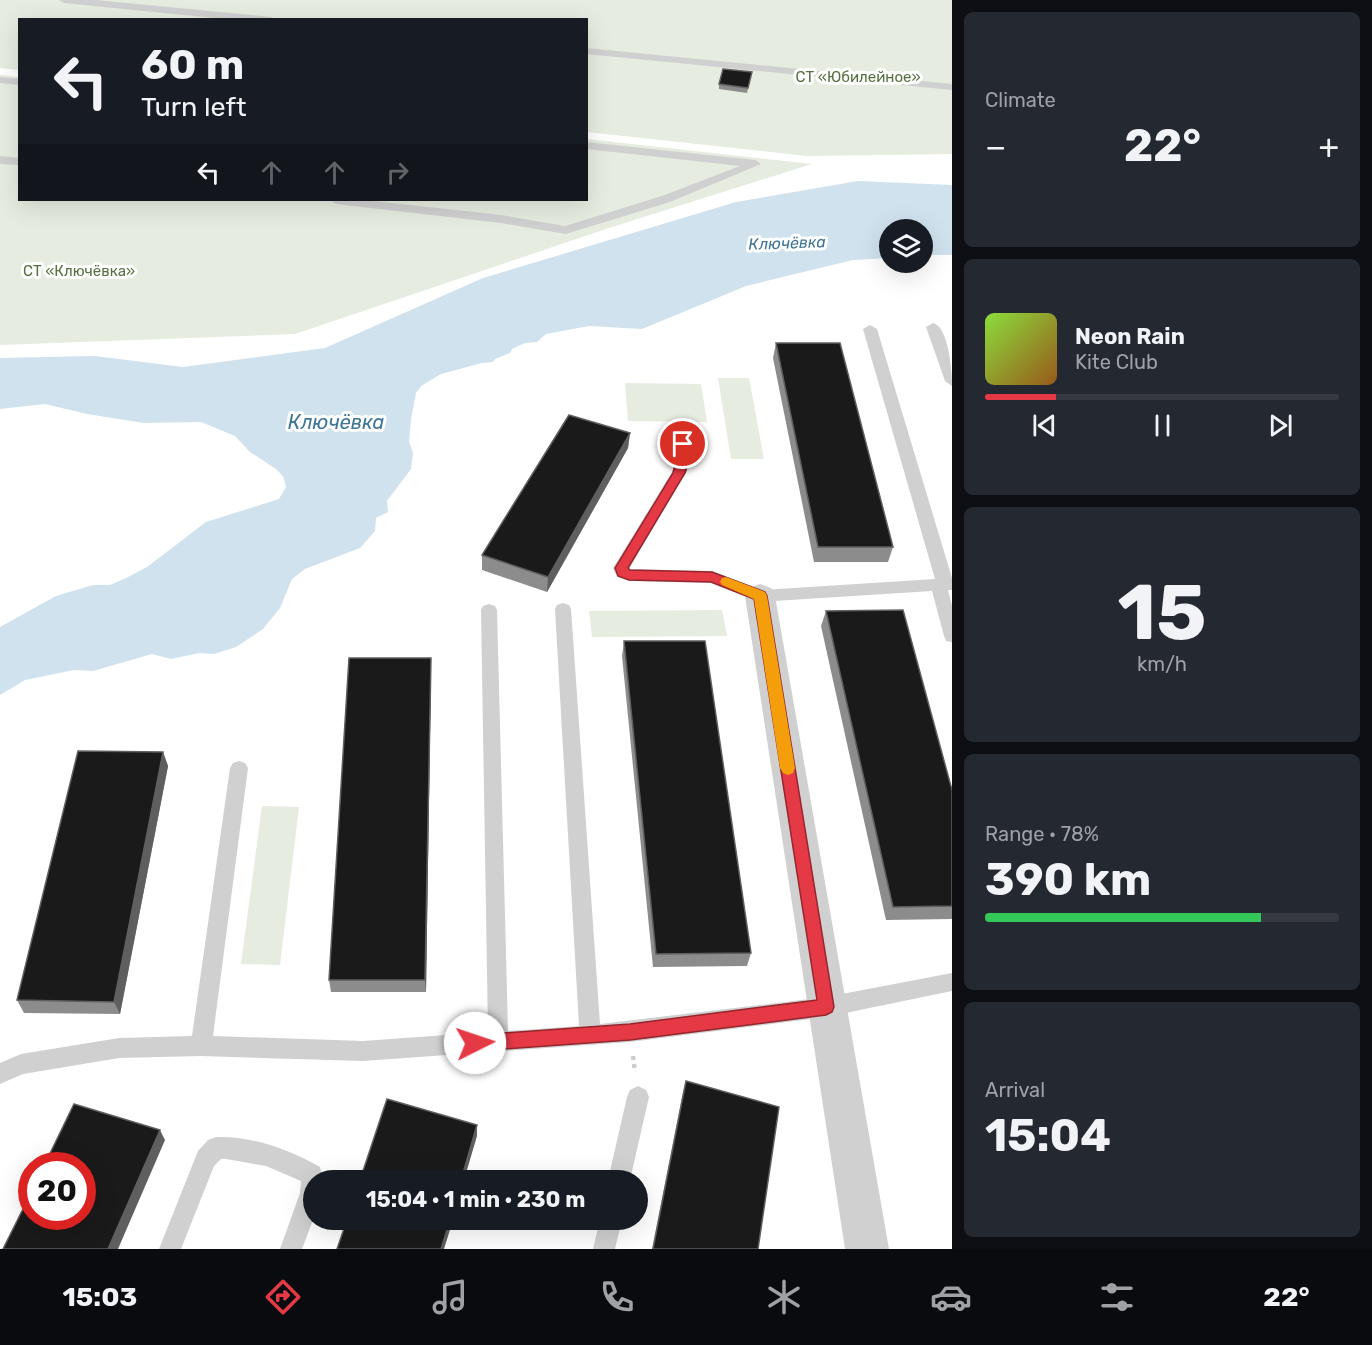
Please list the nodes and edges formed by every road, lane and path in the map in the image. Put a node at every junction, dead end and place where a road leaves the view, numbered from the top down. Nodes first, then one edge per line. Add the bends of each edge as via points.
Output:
1 (64, 0) edge
2 (220, 0) edge
3 (212, 14) junction
4 (252, 18) edge
5 (588, 51) edge
6 (0, 80) edge
7 (18, 82) edge
8 (952, 87) edge
9 (588, 146) edge
10 (0, 160) edge
11 (18, 162) edge
12 (345, 201) edge
13 (933, 327) dead end
14 (870, 329) dead end
15 (952, 381) edge
16 (683, 428) dead end
17 (945, 584) edge
18 (760, 596) junction
19 (563, 609) dead end
20 (489, 610) dead end
21 (952, 636) edge
22 (239, 768) dead end
23 (952, 982) edge
24 (826, 1007) junction
25 (630, 1032) junction
26 (590, 1035) junction
27 (498, 1041) junction
28 (201, 1046) junction
29 (0, 1074) edge
30 (638, 1097) joint
31 (621, 1170) edge
32 (609, 1230) edge
33 (170, 1249) edge
34 (291, 1249) edge
35 (604, 1249) edge
36 (867, 1249) edge

1 - 3 lane
2 - 3 lane
3 - 4 lane
5 - 8 lane
6 - 7 lane
9 - 12 lane via 755,164 666,199 566,230
10 - 11 lane
13 - 15 lane
14 - 17 lane
16 - 18 lane via 682,467 621,568 623,573 712,577
17 - 18 lane
17 - 21 lane
18 - 24 street
19 - 26 lane
20 - 27 lane
22 - 28 lane
23 - 24 lane
24 - 25 lane
24 - 36 street
25 - 26 lane
25 - 30 path
26 - 27 lane
27 - 28 lane via 363,1051
28 - 29 lane via 119,1048 21,1064
30 - 31 lane
32 - 35 lane
33 - 34 lane via 206,1160 216,1148 230,1147 300,1167 312,1175 311,1193

